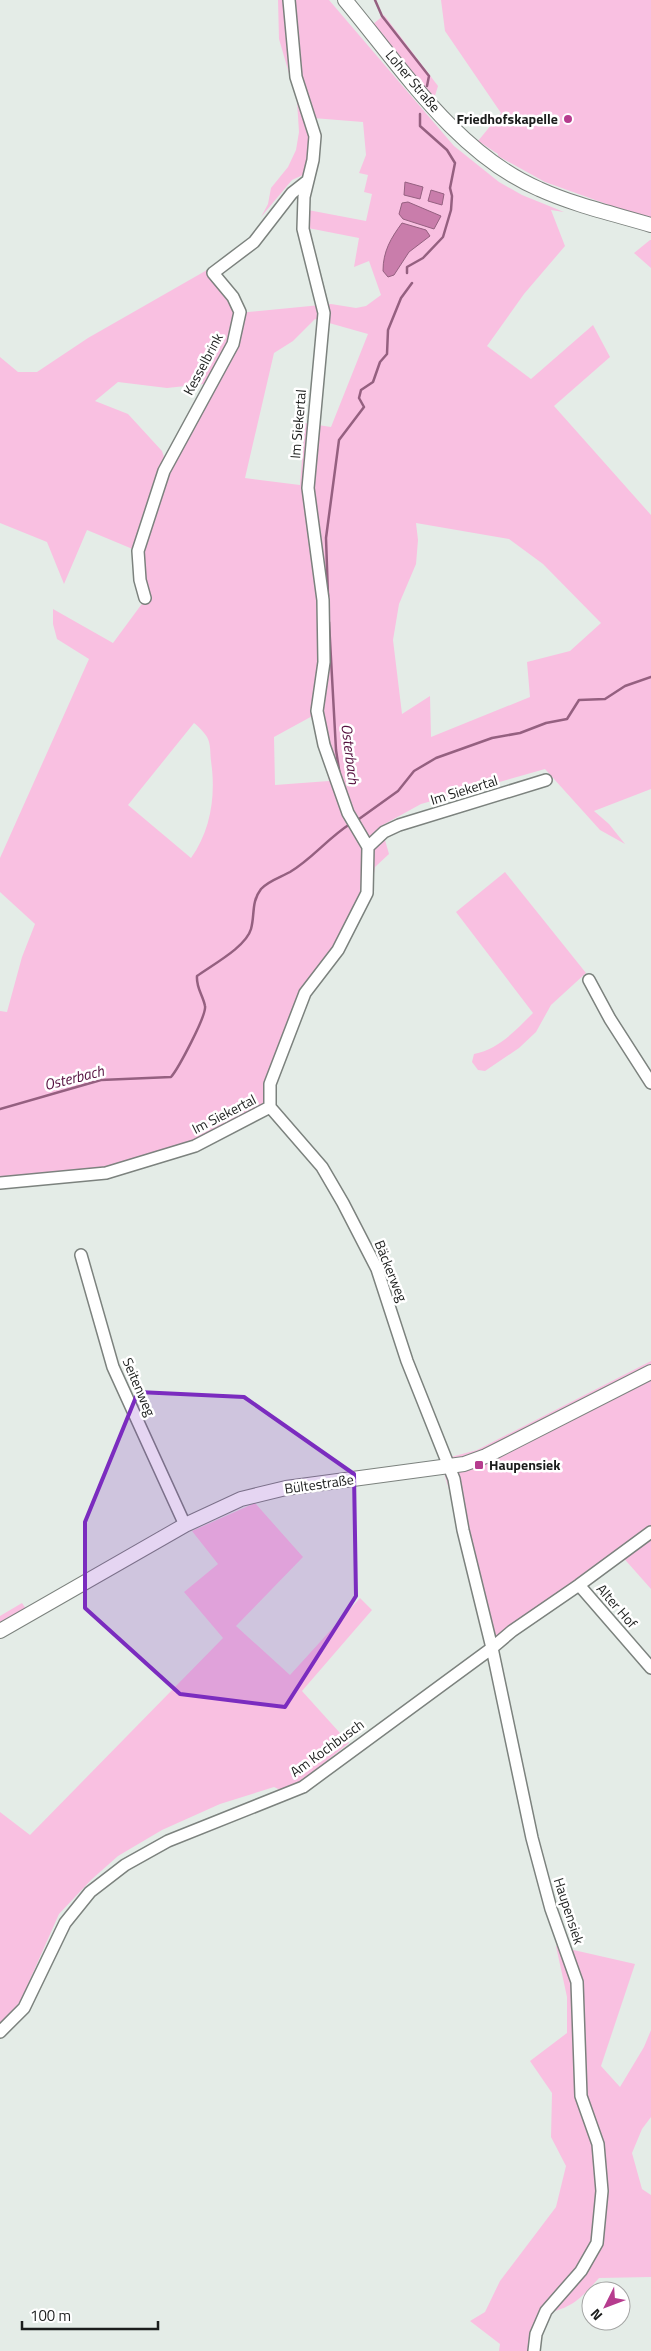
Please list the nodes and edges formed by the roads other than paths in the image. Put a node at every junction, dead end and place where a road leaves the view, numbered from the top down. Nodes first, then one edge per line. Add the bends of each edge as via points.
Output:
1 (289, 0) edge
2 (345, 0) edge
3 (306, 182) junction
4 (651, 225) edge
5 (145, 598) dead end
6 (546, 780) dead end
7 (368, 847) junction
8 (590, 980) dead end
9 (651, 1084) edge
10 (270, 1107) junction
11 (0, 1183) edge
12 (81, 1255) dead end
13 (651, 1372) edge
14 (449, 1467) junction
15 (185, 1525) junction
16 (651, 1532) edge
17 (579, 1585) junction
18 (0, 1631) edge
19 (492, 1648) junction
20 (651, 1668) edge
21 (0, 2032) edge
22 (534, 2351) edge

1 - 3 street, Im Siekertal via 296,76 314,136 314,151
2 - 4 street, Loher Straße via 441,116 485,158 539,190
3 - 5 street, Kesselbrink via 292,193 254,242 213,273 233,297 240,312 233,344 164,471 138,551
3 - 7 street, Im Siekertal via 303,229 324,313 308,488 324,600 324,662 317,712 324,745 354,823
6 - 7 street, Im Siekertal via 399,825 384,832
7 - 10 street, Im Siekertal via 367,893 338,950 305,993 270,1084
8 - 9 street
10 - 11 street, Im Siekertal via 195,1146 106,1173
10 - 14 street, Bäckerweg via 322,1168 343,1202 376,1269 407,1361
12 - 15 street, Seitenweg via 113,1368
13 - 14 street, Bültestraße via 486,1456
14 - 15 street, Bültestraße via 286,1488 241,1499
14 - 19 street, Haupensiek
15 - 18 street, Bültestraße
16 - 17 street, Am Kochbusch
17 - 19 street, Am Kochbusch
17 - 20 street, Alter Hof
19 - 21 street, Am Kochbusch via 303,1787 168,1841 125,1865 90,1892 65,1923 24,2008
19 - 22 street, Haupensiek via 532,1838 551,1909 577,1982 581,2096 598,2144 602,2191 597,2243 581,2270 546,2311 536,2334

